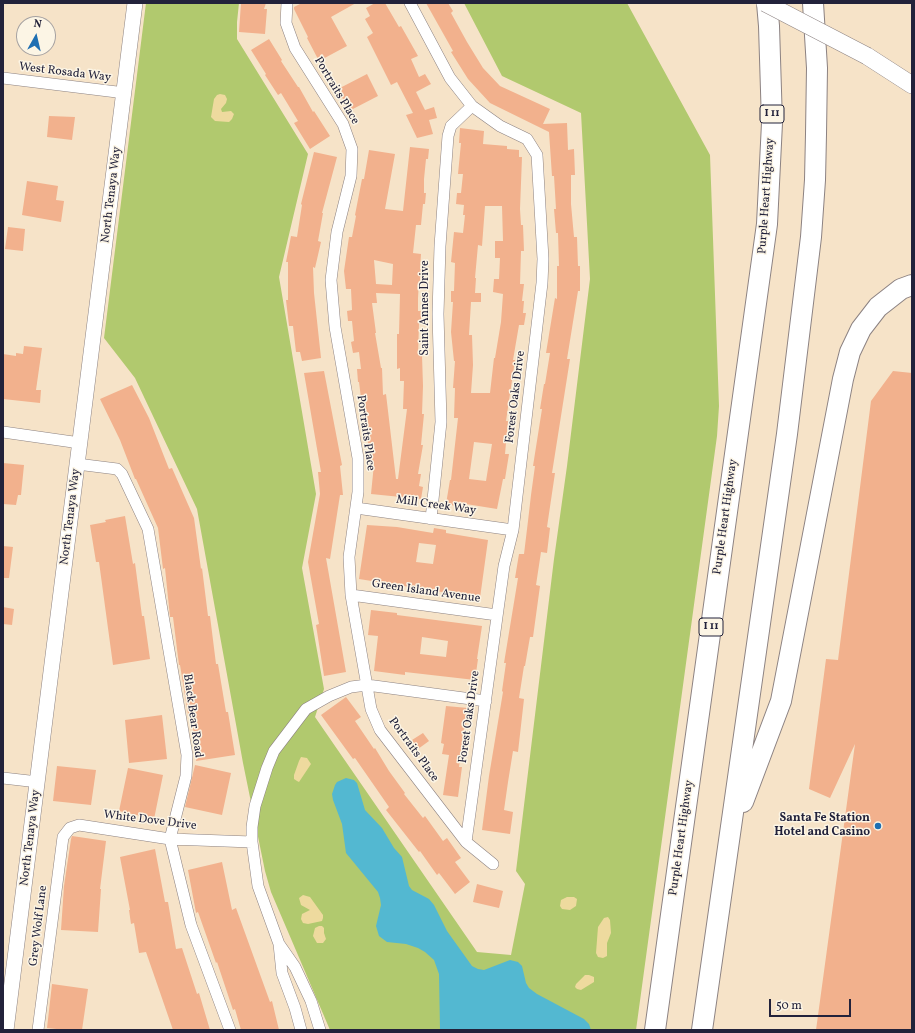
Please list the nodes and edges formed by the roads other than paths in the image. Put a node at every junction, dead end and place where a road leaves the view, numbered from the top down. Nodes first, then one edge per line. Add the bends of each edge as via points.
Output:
1 (136, 3) edge
2 (287, 3) edge
3 (410, 3) edge
4 (766, 3) edge
5 (814, 8) edge
6 (3, 78) edge
7 (912, 85) edge
8 (125, 94) junction
9 (472, 106) junction
10 (912, 285) edge
11 (3, 432) edge
12 (80, 443) junction
13 (78, 464) junction
14 (356, 508) junction
15 (431, 519) junction
16 (513, 530) junction
17 (351, 595) junction
18 (497, 615) junction
19 (367, 685) junction
20 (486, 701) junction
21 (3, 778) edge
22 (38, 782) junction
23 (70, 828) joint
24 (729, 838) junction
25 (170, 839) junction
26 (252, 842) junction
27 (466, 842) junction
28 (493, 864) dead end
29 (279, 944) junction
30 (6, 1030) edge
31 (38, 1030) edge
32 (230, 1030) edge
33 (301, 1030) edge
34 (320, 1030) edge
35 (655, 1030) edge
36 (702, 1030) edge

1 - 8 street, North Tenaya Way
2 - 14 street, Portraits Place via 286,23 295,48 343,124 352,149 351,176 338,232 331,280 335,327 358,458
3 - 9 street, Forest Oaks Drive via 450,78
4 - 7 main road, bridge via 867,56
4 - 35 highway, Purple Heart Highway / I 11 via 772,123 767,224
5 - 24 highway via 817,68 811,237 787,434
6 - 8 street, West Rosada Way
8 - 12 street, North Tenaya Way
9 - 15 street, Saint Annes Drive via 451,126 448,136 438,299 442,422
9 - 16 street, Forest Oaks Drive via 500,126 527,139 537,155 542,283
10 - 24 highway via 901,289 878,307 861,329 850,352 780,702
11 - 12 street
12 - 13 street, North Tenaya Way
13 - 22 street, North Tenaya Way
13 - 25 street, Black Bear Road via 116,469 122,474 148,530 187,755 186,776
14 - 15 street, Mill Creek Way
14 - 17 street, Portraits Place via 348,557
15 - 16 street, Mill Creek Way
16 - 18 street, Forest Oaks Drive via 504,566
17 - 18 street, Green Island Avenue
17 - 19 street, Portraits Place
18 - 20 street, Forest Oaks Drive
19 - 20 street
19 - 26 street via 351,687 306,709 274,751 255,806
19 - 27 street, Portraits Place via 371,709 380,730
20 - 27 street, Forest Oaks Drive
21 - 22 street
22 - 30 street, North Tenaya Way
23 - 25 street, White Dove Drive via 79,825
23 - 31 street, Grey Wolf Lane via 63,837
24 - 36 highway
25 - 26 street, White Dove Drive
25 - 32 street, Black Bear Road via 191,925
26 - 29 street via 258,886
27 - 28 street, Portraits Place
29 - 33 street via 282,973
29 - 34 street via 295,967 311,1001

